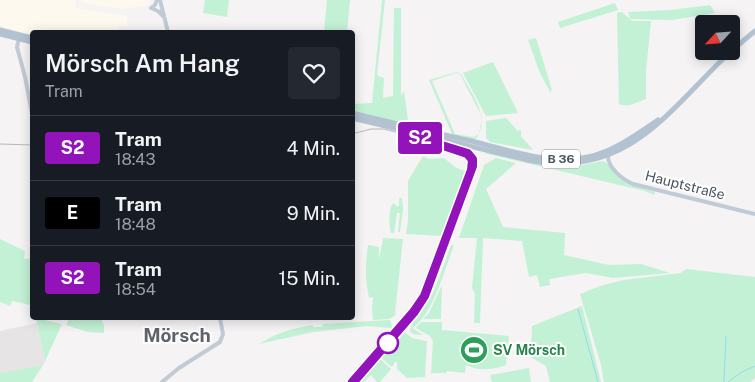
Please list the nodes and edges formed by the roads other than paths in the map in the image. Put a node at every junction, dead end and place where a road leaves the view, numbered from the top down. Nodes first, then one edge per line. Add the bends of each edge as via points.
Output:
1 (158, 0) edge
2 (164, 17) junction
3 (0, 30) edge
4 (167, 30) edge
5 (755, 30) edge
6 (0, 34) edge
7 (19, 37) junction
8 (30, 38) edge
9 (30, 41) edge
10 (740, 43) edge
11 (722, 60) edge
12 (30, 103) edge
13 (355, 114) edge
14 (355, 119) edge
15 (607, 153) junction
16 (599, 159) junction
17 (609, 163) junction
18 (614, 170) junction
19 (755, 214) edge
20 (220, 320) edge
21 (162, 382) edge

1 - 2 street
1 - 2 street via 151,8
2 - 4 street
3 - 7 main road
5 - 10 main road, B 36
6 - 7 main road
7 - 8 main road
7 - 9 main road
7 - 12 street via 17,47
11 - 15 main road, B 36 via 667,114
13 - 15 main road, B 36 via 547,158 578,158
14 - 16 main road, B 36 via 550,164
15 - 16 main road, B 36
15 - 17 street, Hauptstraße
15 - 18 street
16 - 17 street
17 - 18 street, Hauptstraße
18 - 19 street, Hauptstraße via 639,186
20 - 21 street via 223,334 220,342

